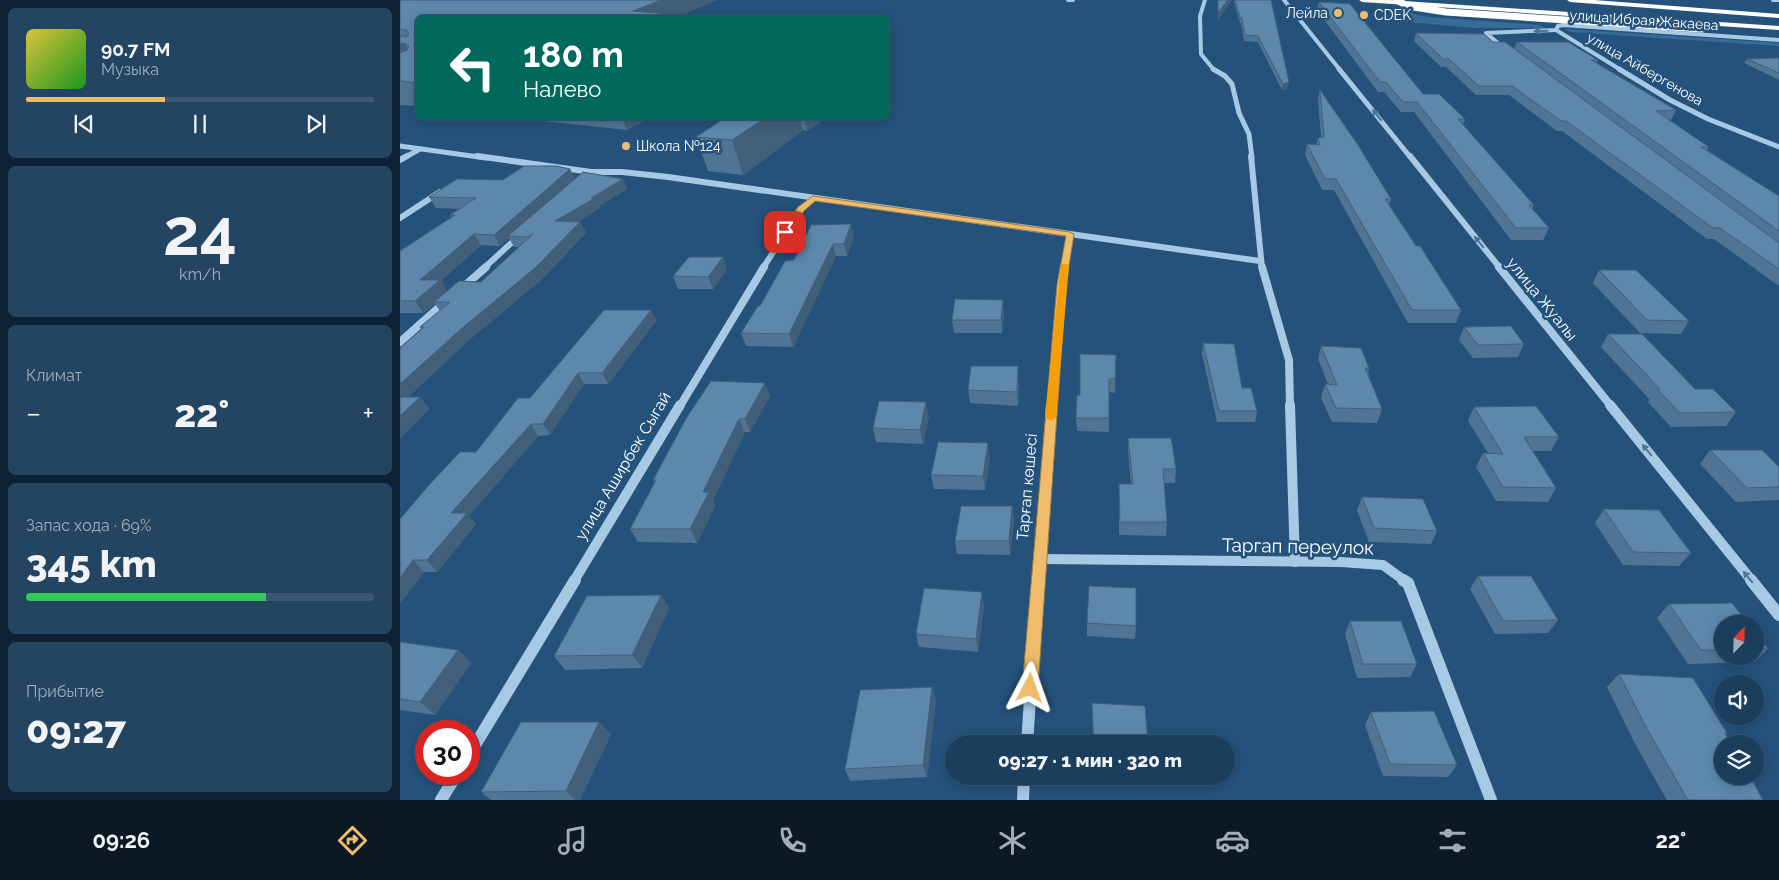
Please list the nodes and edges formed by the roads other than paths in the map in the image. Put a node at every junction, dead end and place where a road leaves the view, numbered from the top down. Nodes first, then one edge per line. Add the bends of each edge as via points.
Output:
1 (1068, 0) edge
2 (1073, 0) edge
3 (1205, 0) edge
4 (1284, 0) edge
5 (1362, 0) edge
6 (1397, 0) edge
7 (1458, 0) edge
8 (1570, 0) edge
9 (1773, 0) edge
10 (1779, 0) edge
11 (1779, 16) edge
12 (1779, 21) edge
13 (1779, 28) edge
14 (1556, 30) junction
15 (1779, 33) edge
16 (1779, 40) edge
17 (1511, 54) edge
18 (400, 146) edge
19 (1779, 146) edge
20 (420, 149) junction
21 (400, 160) edge
22 (591, 172) junction
23 (583, 178) edge
24 (441, 191) edge
25 (813, 198) junction
26 (400, 218) edge
27 (526, 230) edge
28 (1070, 234) junction
29 (1260, 261) junction
30 (455, 293) edge
31 (448, 300) edge
32 (400, 342) edge
33 (1039, 559) junction
34 (1295, 562) junction
35 (1779, 615) edge
36 (1027, 735) edge
37 (480, 737) edge
38 (450, 785) edge
39 (1024, 785) edge
40 (441, 800) edge
41 (1023, 800) edge
42 (1491, 800) edge

1 - 2 street
3 - 29 street via 1200,16 1201,54 1232,84 1239,114 1249,134
35 -> 4 street, улица Жуалы
5 - 13 highway
6 - 15 highway, bridge via 1407,6 1446,12
7 - 12 highway
8 - 11 highway
9 - 10 street
14 - 16 street, улица Ибрая Жакаева via 1563,25
14 -> 17 street, улица Ибрая Жакаева via 1486,33
14 - 19 street, улица Айбергенова via 1670,100
18 - 20 street
20 - 21 street
20 - 22 street
22 - 23 street
22 - 25 street via 668,177
24 - 26 street
25 - 28 street
25 - 37 street, улица Аширбек Сыгай via 785,232
27 - 30 street
28 - 29 street
28 - 33 street, Тарғап көшесі via 1062,285
29 - 34 street via 1289,360
31 - 32 street
33 - 34 street, Таргап переулок
33 - 36 street, Тарғап көшесі
34 - 42 street, Таргап переулок via 1382,565 1408,583
38 - 40 street
39 - 41 street

